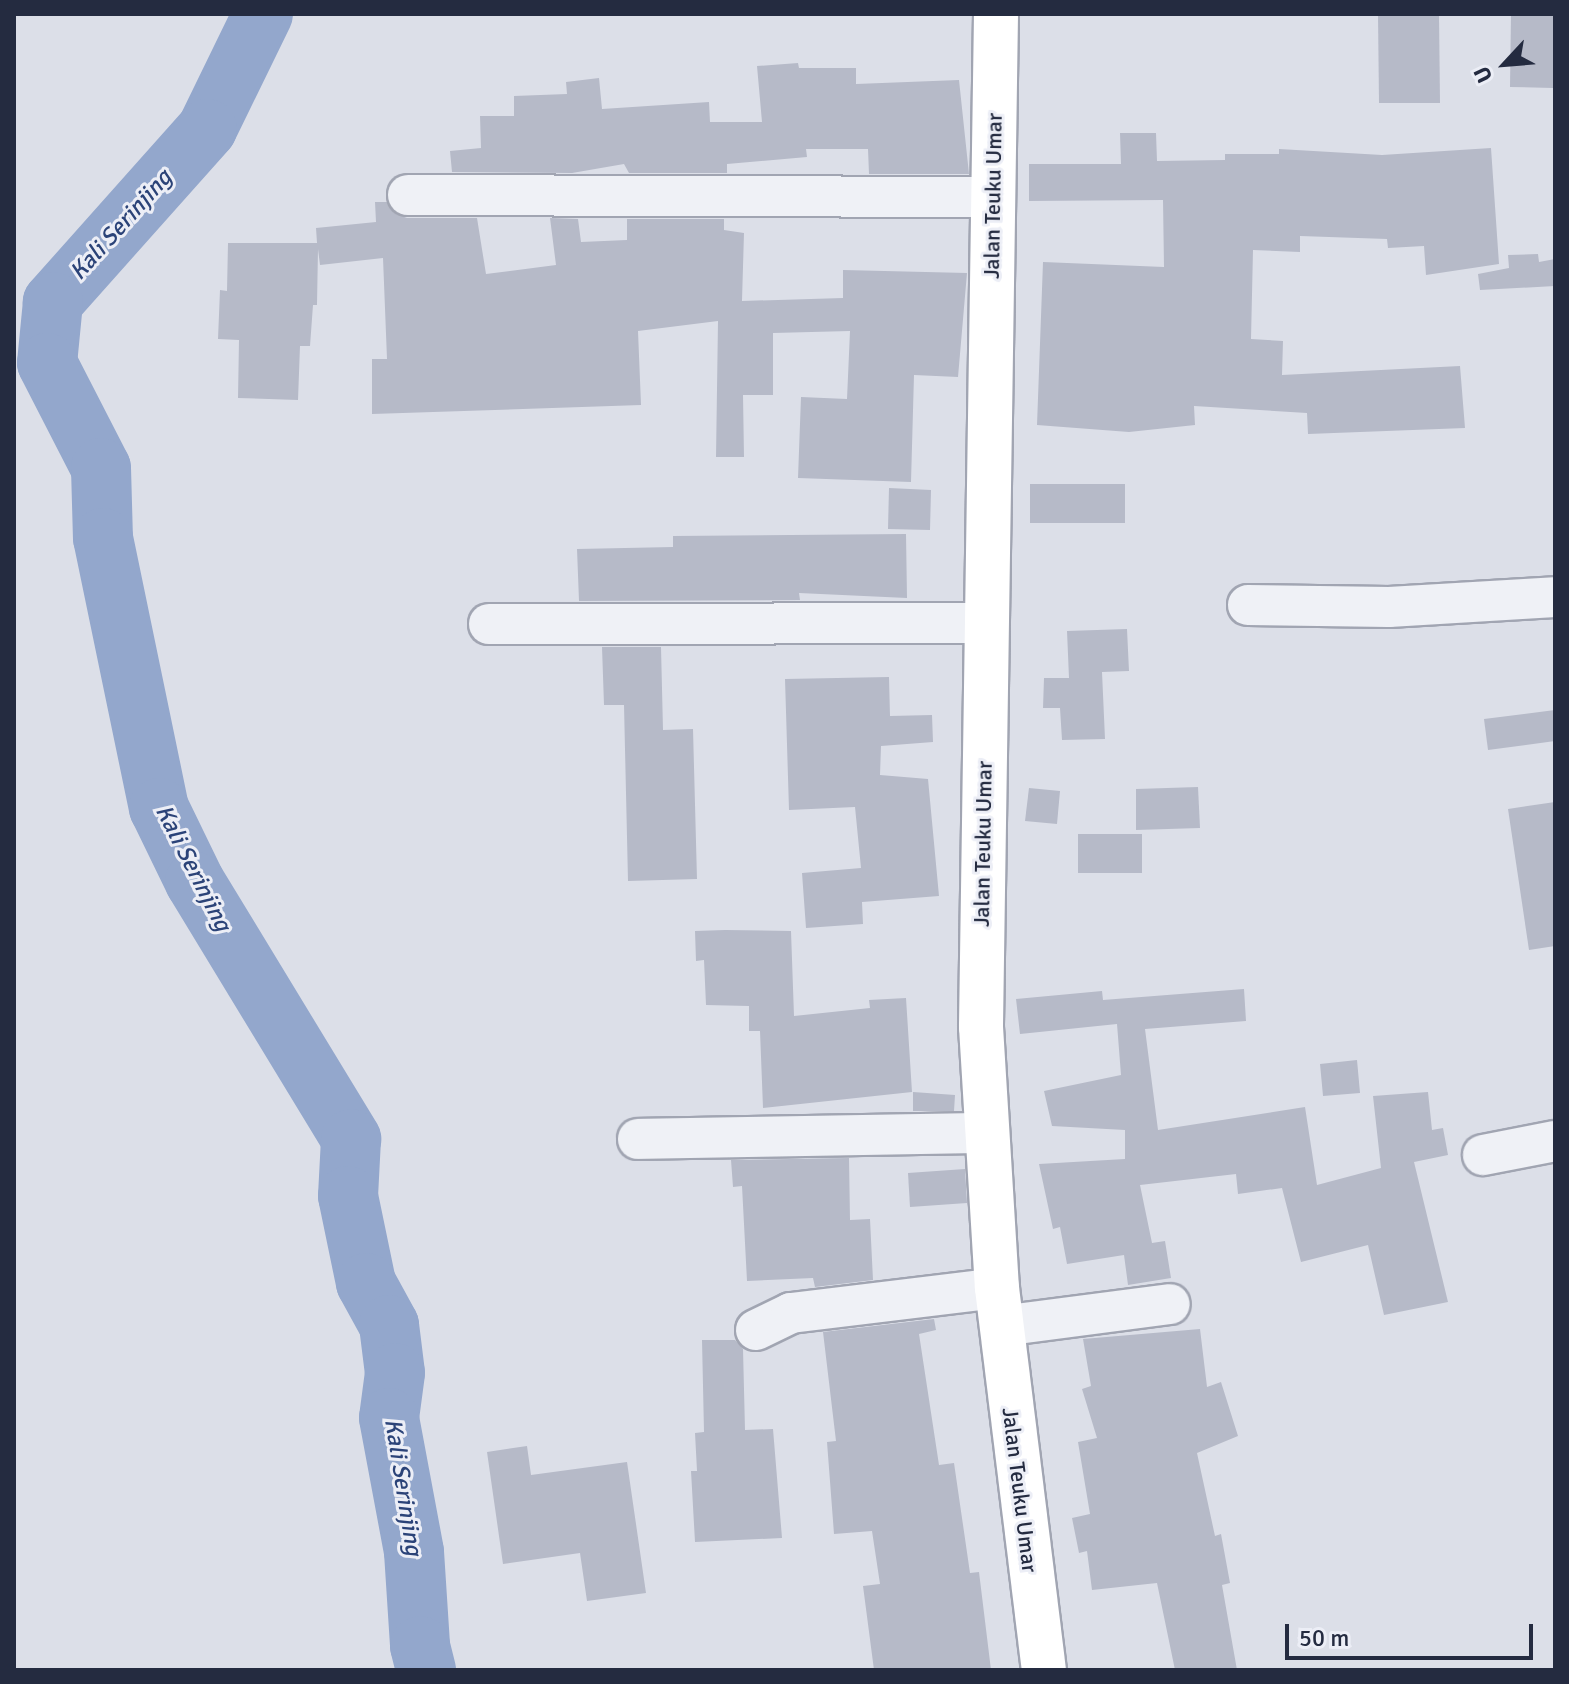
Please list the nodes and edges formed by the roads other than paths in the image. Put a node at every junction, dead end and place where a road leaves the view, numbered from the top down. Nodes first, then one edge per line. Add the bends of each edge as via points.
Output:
1 (996, 14) edge
2 (408, 195) dead end
3 (993, 197) junction
4 (1555, 597) edge
5 (1248, 605) dead end
6 (986, 623) junction
7 (489, 624) dead end
8 (987, 1133) junction
9 (638, 1139) dead end
10 (1555, 1141) edge
11 (1483, 1155) dead end
12 (1170, 1304) dead end
13 (999, 1307) junction
14 (756, 1330) dead end
15 (1044, 1670) edge

1 - 3 main road, Jalan Teuku Umar
2 - 3 street
3 - 6 main road, Jalan Teuku Umar
4 - 5 street via 1389,607
6 - 7 street
6 - 8 main road, Jalan Teuku Umar via 981,1027
8 - 9 street
8 - 13 main road, Jalan Teuku Umar
10 - 11 street
12 - 13 street
13 - 14 street via 791,1313
13 - 15 main road, Jalan Teuku Umar

